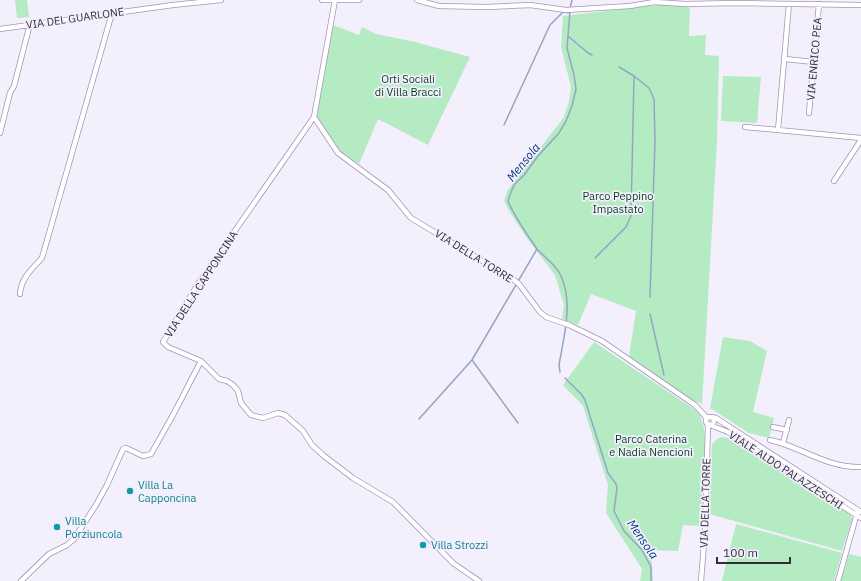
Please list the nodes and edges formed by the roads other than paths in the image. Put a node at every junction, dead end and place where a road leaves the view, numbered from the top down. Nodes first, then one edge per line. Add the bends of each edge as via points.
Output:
1 (221, 0) edge
2 (322, 0) edge
3 (334, 0) edge
4 (359, 0) edge
5 (417, 0) edge
6 (773, 2) edge
7 (833, 2) edge
8 (789, 4) junction
9 (819, 4) junction
10 (861, 5) edge
11 (112, 13) junction
12 (30, 24) junction
13 (0, 29) edge
14 (785, 59) junction
15 (814, 62) junction
16 (809, 113) dead end
17 (314, 117) junction
18 (745, 127) dead end
19 (778, 130) junction
20 (0, 133) edge
21 (861, 139) edge
22 (834, 181) dead end
23 (20, 294) dead end
24 (201, 361) junction
25 (710, 417) junction
26 (789, 420) dead end
27 (709, 425) junction
28 (773, 427) dead end
29 (787, 430) junction
30 (770, 440) dead end
31 (783, 443) junction
32 (861, 467) edge
33 (860, 511) edge
34 (856, 515) junction
35 (861, 518) edge
36 (21, 581) edge
37 (479, 581) edge
38 (701, 581) edge
39 (838, 581) edge

1 - 11 street, VIA DEL GUARLONE
2 - 3 street
3 - 4 street
3 - 17 street
5 - 6 street via 439,6 486,7 527,4 566,10 654,2
6 - 8 street
7 - 9 street
7 - 10 street
8 - 9 street
8 - 14 street
9 - 15 street, VIA ENRICO PEA
11 - 12 street, VIA DEL GUARLONE
11 - 23 street via 42,258 20,285
12 - 13 street, VIA DEL GUARLONE
12 - 20 street
14 - 15 street
14 - 19 street
15 - 16 street, VIA ENRICO PEA
17 - 24 street, VIA DELLA CAPPONCINA via 198,284 165,337 165,344
17 - 25 street, VIA DELLA TORRE via 338,153 388,190 411,218 514,280 550,319 602,341
18 - 19 street
19 - 21 street
21 - 22 street
24 - 36 street via 151,454 143,456 123,449 96,505 74,539 49,554
24 - 37 street via 219,378 233,384 241,403 251,415 262,418 278,413 285,415 324,456 352,478 393,502 453,562
25 - 27 street via 714,422
25 - 33 street, VIALE ALDO PALAZZESCHI via 716,418 748,438
26 - 29 street
27 - 34 street, VIALE ALDO PALAZZESCHI via 728,432
27 - 38 street, VIA DELLA TORRE
28 - 29 street
29 - 31 street
30 - 31 street
31 - 32 street via 828,463
33 - 34 street
34 - 35 street, VIALE ALDO PALAZZESCHI
34 - 39 street

